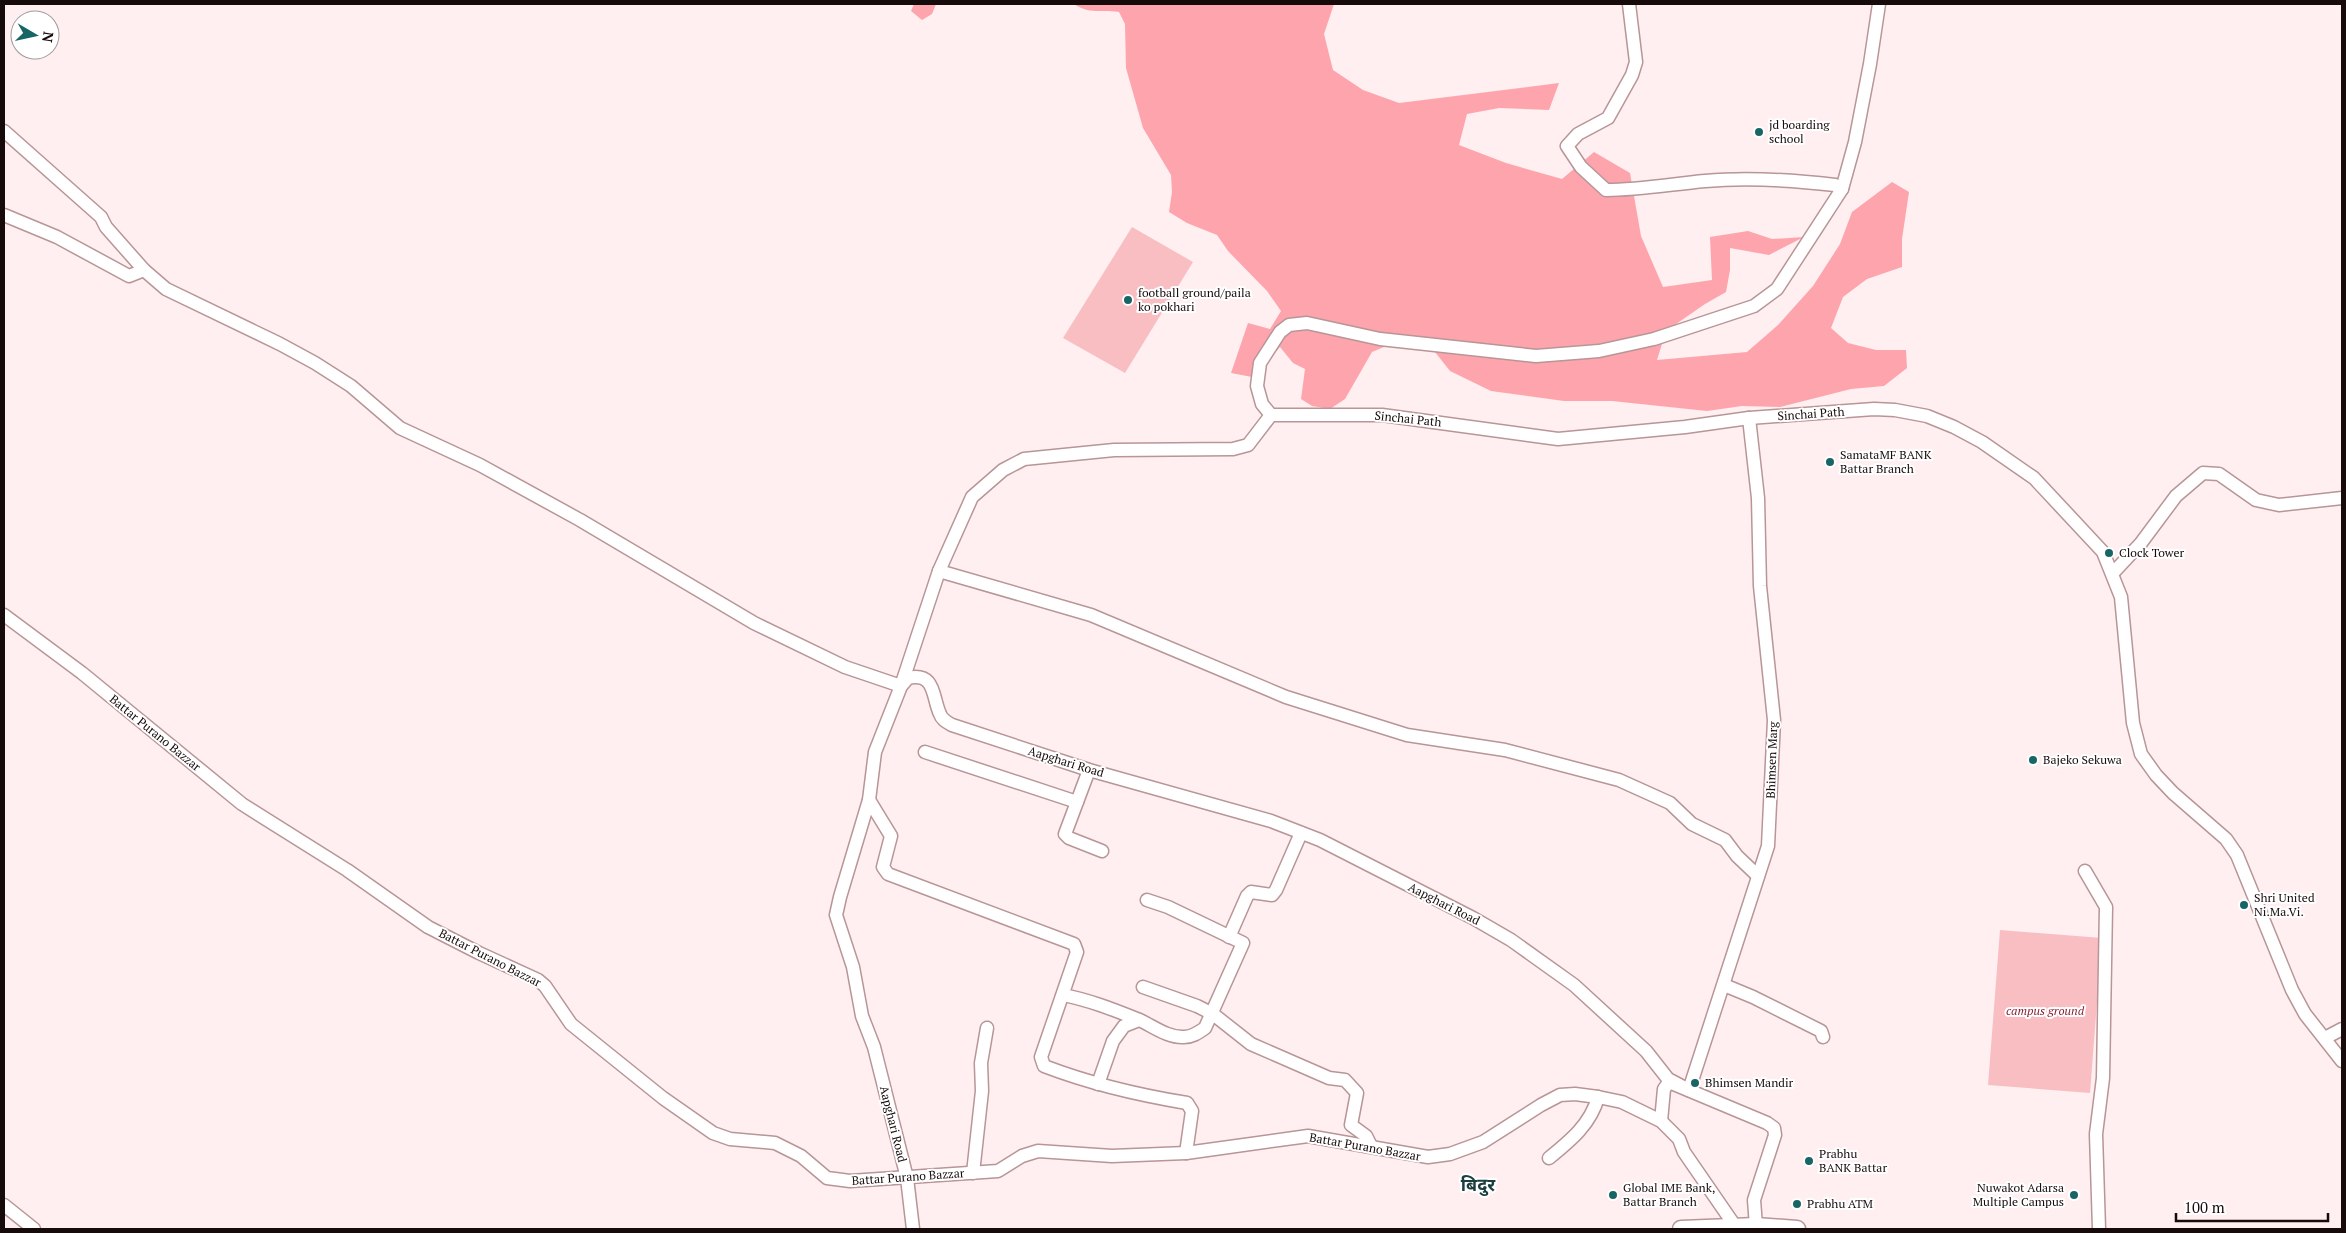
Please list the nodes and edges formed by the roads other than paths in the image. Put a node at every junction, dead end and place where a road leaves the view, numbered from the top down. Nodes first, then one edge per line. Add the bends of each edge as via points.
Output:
1 (1629, 4) edge
2 (1878, 4) edge
3 (4, 131) edge
4 (1842, 189) junction
5 (4, 215) edge
6 (144, 270) junction
7 (1271, 415) junction
8 (1749, 418) junction
9 (2342, 498) edge
10 (939, 570) junction
11 (2113, 573) junction
12 (4, 615) edge
13 (901, 686) junction
14 (925, 752) dead end
15 (1089, 770) junction
16 (868, 800) junction
17 (1077, 802) junction
18 (1301, 833) junction
19 (1102, 851) dead end
20 (2085, 872) dead end
21 (1758, 876) junction
22 (1147, 900) dead end
23 (1229, 937) junction
24 (1724, 985) junction
25 (1143, 987) dead end
26 (1062, 994) junction
27 (1213, 1014) junction
28 (1139, 1020) junction
29 (987, 1028) dead end
30 (2342, 1029) edge
31 (1823, 1037) dead end
32 (2325, 1038) junction
33 (2342, 1061) edge
34 (1098, 1084) junction
35 (1689, 1090) junction
36 (1598, 1097) junction
37 (1661, 1121) junction
38 (1371, 1146) junction
39 (1186, 1153) junction
40 (1549, 1158) dead end
41 (973, 1173) junction
42 (907, 1178) junction
43 (4, 1205) edge
44 (1735, 1226) junction
45 (1756, 1226) junction
46 (34, 1229) edge
47 (912, 1229) edge
48 (1681, 1229) edge
49 (1797, 1229) edge
50 (2099, 1229) edge

1 - 4 street via 1636,62 1632,74 1608,118 1578,134 1568,146 1581,166 1606,190 1780,178 1835,185
2 - 4 street via 1857,134
3 - 6 street via 101,217 106,228
4 - 7 street via 1777,289 1754,306 1654,339 1600,351 1536,356 1380,338 1307,323 1289,326 1280,332 1260,363 1257,386 1262,404
5 - 6 street via 65,241 129,276
6 - 13 street via 166,289 315,363 351,386 400,428 580,520 754,623 845,667
7 - 8 street, Sinchai Path via 1382,415 1558,439
7 - 10 street via 1248,445 1233,449 1141,449 1024,459 1002,470 972,497
8 - 11 street, Sinchai Path via 1881,409 1927,416 1954,427 2034,478 2103,552
8 - 21 street, Bhimsen Marg via 1758,498 1760,586 1774,720 1768,846
9 - 11 street via 2280,505 2256,500 2219,474 2203,473 2176,496 2141,543
10 - 13 street
10 - 21 street via 1091,615 1286,697 1407,735 1505,750 1619,780 1670,803 1692,824 1725,840 1736,856
11 - 32 street, Sinchai Path via 2121,597 2133,723 2141,754 2173,793 2226,839 2237,855 2292,990 2304,1014
12 - 42 street, Battar Purano Bazzar via 82,673 242,804 348,870 428,927 538,980 571,1024 663,1098 713,1133 730,1140 775,1143 801,1156 827,1178 850,1181
13 - 15 street, Aapghari Road via 908,678 921,677 932,686 940,716 952,725
13 - 16 street, Aapghari Road via 875,752
14 - 17 street
15 - 17 street
15 - 18 street, Aapghari Road via 1271,820
16 - 26 street via 891,836 883,867 888,874 1074,944 1077,952
16 - 42 street, Aapghari Road via 836,915 853,967 862,1016 874,1047
17 - 19 street via 1065,834
18 - 23 street via 1276,890 1272,895 1251,892
18 - 35 street, Aapghari Road via 1511,940 1574,985 1646,1051 1668,1079
20 - 50 street via 2106,907 2103,1078 2096,1134
21 - 24 street, Bhimsen Marg
22 - 23 street
23 - 27 street via 1243,943
24 - 31 street via 1821,1031
24 - 35 street, Bhimsen Marg
25 - 27 street
26 - 28 street via 1088,999
26 - 34 street via 1041,1058 1044,1066
27 - 28 street via 1205,1028 1194,1036 1183,1038 1171,1036
27 - 38 street via 1250,1044 1352,1085 1357,1093 1351,1125 1366,1136
28 - 34 street via 1124,1026 1113,1041
29 - 41 street via 981,1063 982,1091
30 - 32 street
32 - 33 street, Sinchai Path
34 - 39 street via 1128,1093 1187,1103 1192,1111
35 - 37 street via 1669,1082 1664,1089
35 - 45 street via 1774,1128 1775,1135 1754,1200
36 - 37 street, Battar Purano Bazzar via 1622,1102
36 - 38 street, Battar Purano Bazzar via 1560,1095 1483,1142 1450,1154 1428,1157
36 - 40 street via 1595,1109 1576,1136
37 - 44 street, Battar Purano Bazzar via 1679,1139 1684,1152
38 - 39 street, Battar Purano Bazzar via 1308,1136
39 - 41 street, Battar Purano Bazzar via 1112,1156 1038,1151 1022,1156 998,1171
41 - 42 street, Battar Purano Bazzar
42 - 47 street, Aapghari Road
43 - 46 street
44 - 45 main road
44 - 48 main road
45 - 49 main road

